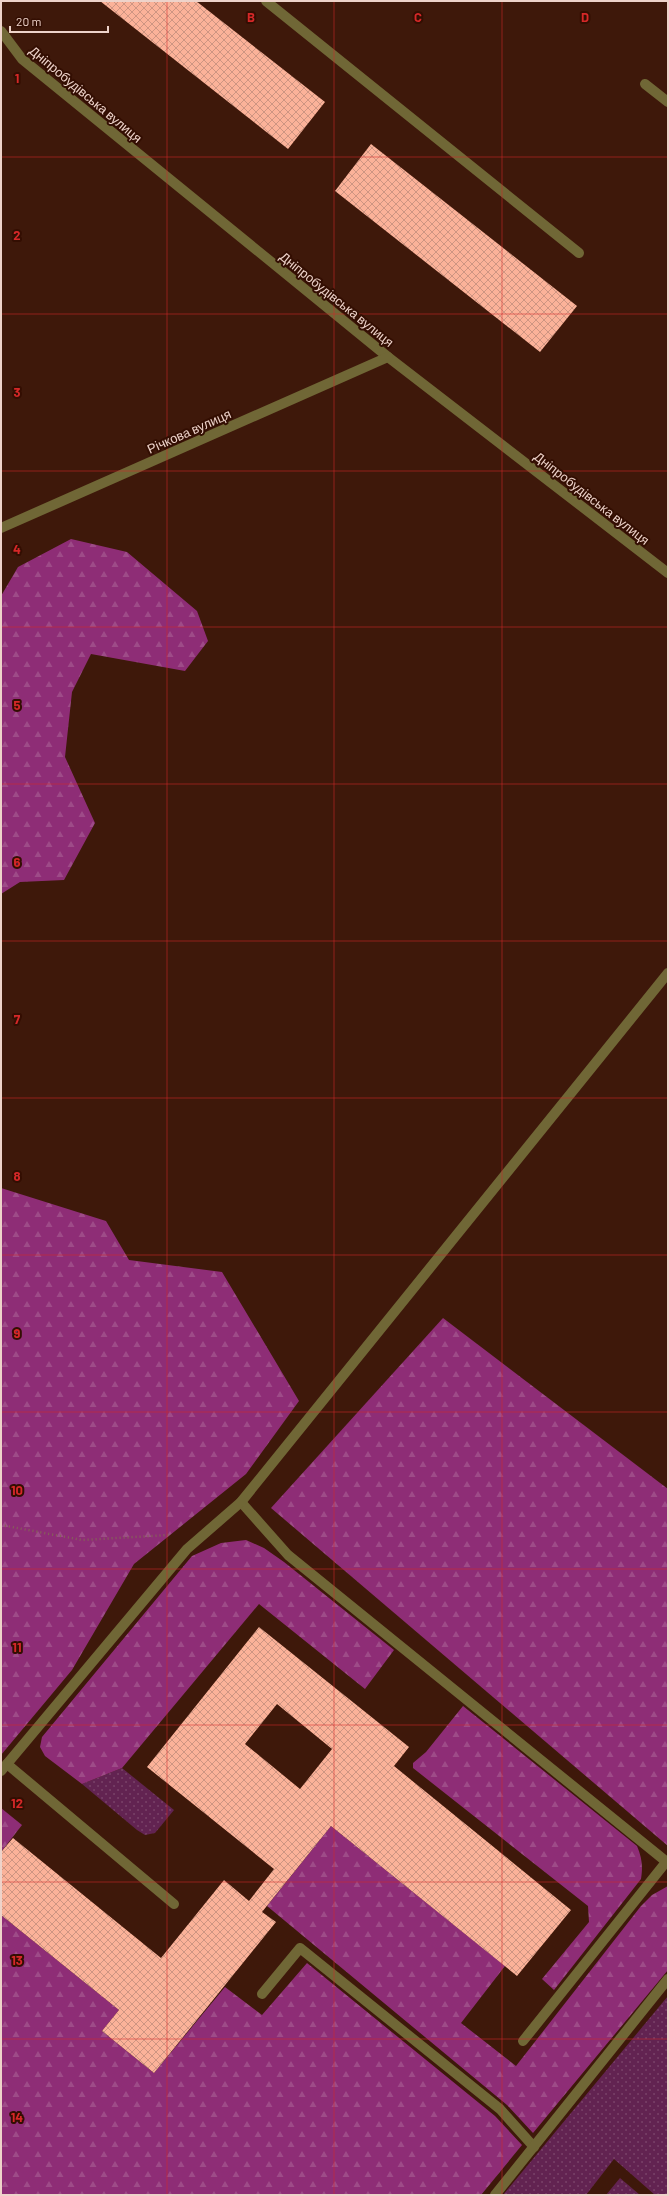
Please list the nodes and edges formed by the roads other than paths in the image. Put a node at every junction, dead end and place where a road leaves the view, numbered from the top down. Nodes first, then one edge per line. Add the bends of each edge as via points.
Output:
1 (266, 1) edge
2 (1, 31) edge
3 (645, 84) dead end
4 (668, 102) edge
5 (579, 253) dead end
6 (388, 357) junction
7 (1, 528) edge
8 (666, 568) edge
9 (668, 973) edge
10 (240, 1502) junction
11 (4, 1768) edge
12 (667, 1862) edge
13 (174, 1904) dead end
14 (668, 1979) edge
15 (262, 1994) dead end
16 (523, 2041) dead end
17 (534, 2147) junction
18 (494, 2195) edge

1 - 5 street
2 - 6 street, Дніпробудівська вулиця via 22,59
3 - 4 street
6 - 7 street, Річкова вулиця
6 - 8 street, Дніпробудівська вулиця
9 - 10 street
10 - 11 street via 187,1549
10 - 12 street via 288,1555
11 - 13 street
12 - 16 street
14 - 17 street
15 - 17 street via 300,1948 500,2109
17 - 18 street

